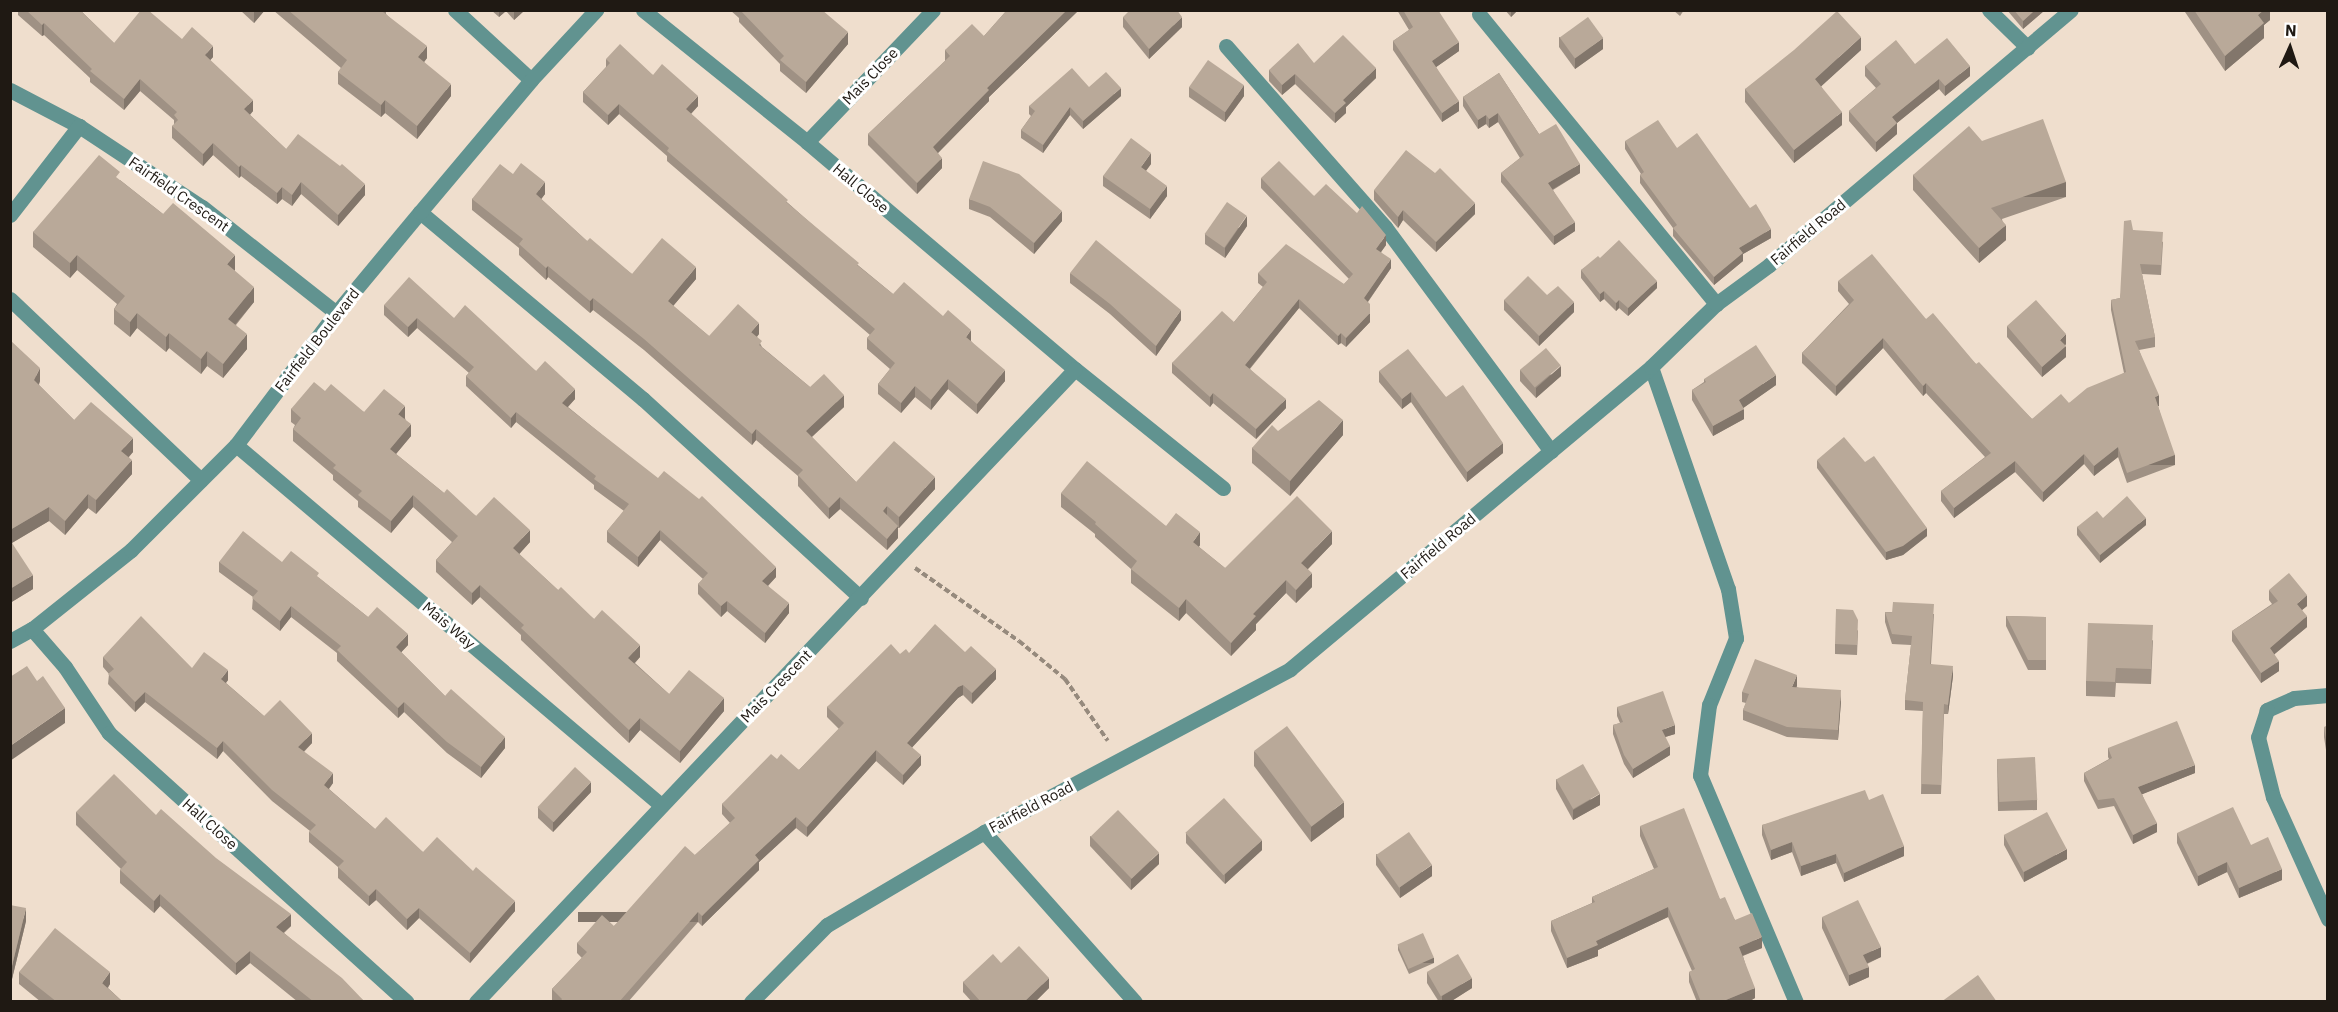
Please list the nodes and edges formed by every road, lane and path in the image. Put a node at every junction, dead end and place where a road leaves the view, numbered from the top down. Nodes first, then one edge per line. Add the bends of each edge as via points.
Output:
1 (455, 10) edge
2 (596, 10) edge
3 (643, 10) edge
4 (933, 10) edge
5 (1989, 10) edge
6 (2072, 10) edge
7 (1479, 14) dead end
8 (1226, 46) dead end
9 (2028, 48) junction
10 (531, 80) junction
11 (10, 90) edge
12 (79, 126) junction
13 (807, 142) junction
14 (420, 212) junction
15 (10, 215) edge
16 (10, 298) edge
17 (1716, 304) junction
18 (336, 314) junction
19 (1651, 367) junction
20 (1075, 369) junction
21 (236, 445) junction
22 (1551, 451) junction
23 (201, 480) junction
24 (1223, 488) dead end
25 (899, 557) junction
26 (861, 598) junction
27 (32, 629) junction
28 (10, 641) edge
29 (2328, 695) edge
30 (1120, 759) junction
31 (662, 805) junction
32 (984, 832) junction
33 (2328, 919) edge
34 (407, 1002) edge
35 (476, 1002) edge
36 (751, 1002) edge
37 (1135, 1002) edge
38 (1796, 1002) edge

1 - 10 street
2 - 10 street, Fairfield Boulevard
3 - 13 street, Hall Close
4 - 13 street, Mais Close
5 - 9 street
6 - 9 street, Fairfield Road
7 - 17 street
8 - 22 street via 1385,227
9 - 17 street, Fairfield Road via 1778,258
10 - 14 street, Fairfield Boulevard
11 - 12 street, Fairfield Crescent
12 - 15 street
12 - 18 street, Fairfield Crescent via 202,207
13 - 20 street, Hall Close
14 - 18 street, Fairfield Boulevard
14 - 26 street via 643,399
16 - 23 street
17 - 19 street, Fairfield Road
18 - 21 street, Fairfield Boulevard
19 - 22 street, Fairfield Road
19 - 38 street via 1728,589 1736,638 1709,705 1700,775
20 - 24 street, Hall Close
20 - 25 street, Mais Crescent
21 - 23 street, Fairfield Boulevard
21 - 31 street, Mais Way
22 - 30 street, Fairfield Road via 1290,669
23 - 27 street, Fairfield Boulevard via 131,550
25 - 26 street, Mais Crescent
25 - 30 path via 1020,641 1065,679
26 - 31 street, Mais Crescent
27 - 28 street, Fairfield Boulevard
27 - 34 street, Hall Close via 65,667 109,733
29 - 33 street via 2294,698 2267,710 2258,737 2273,797
30 - 32 street, Fairfield Road
31 - 35 street, Mais Crescent
32 - 36 street, Fairfield Road via 827,925
32 - 37 street

